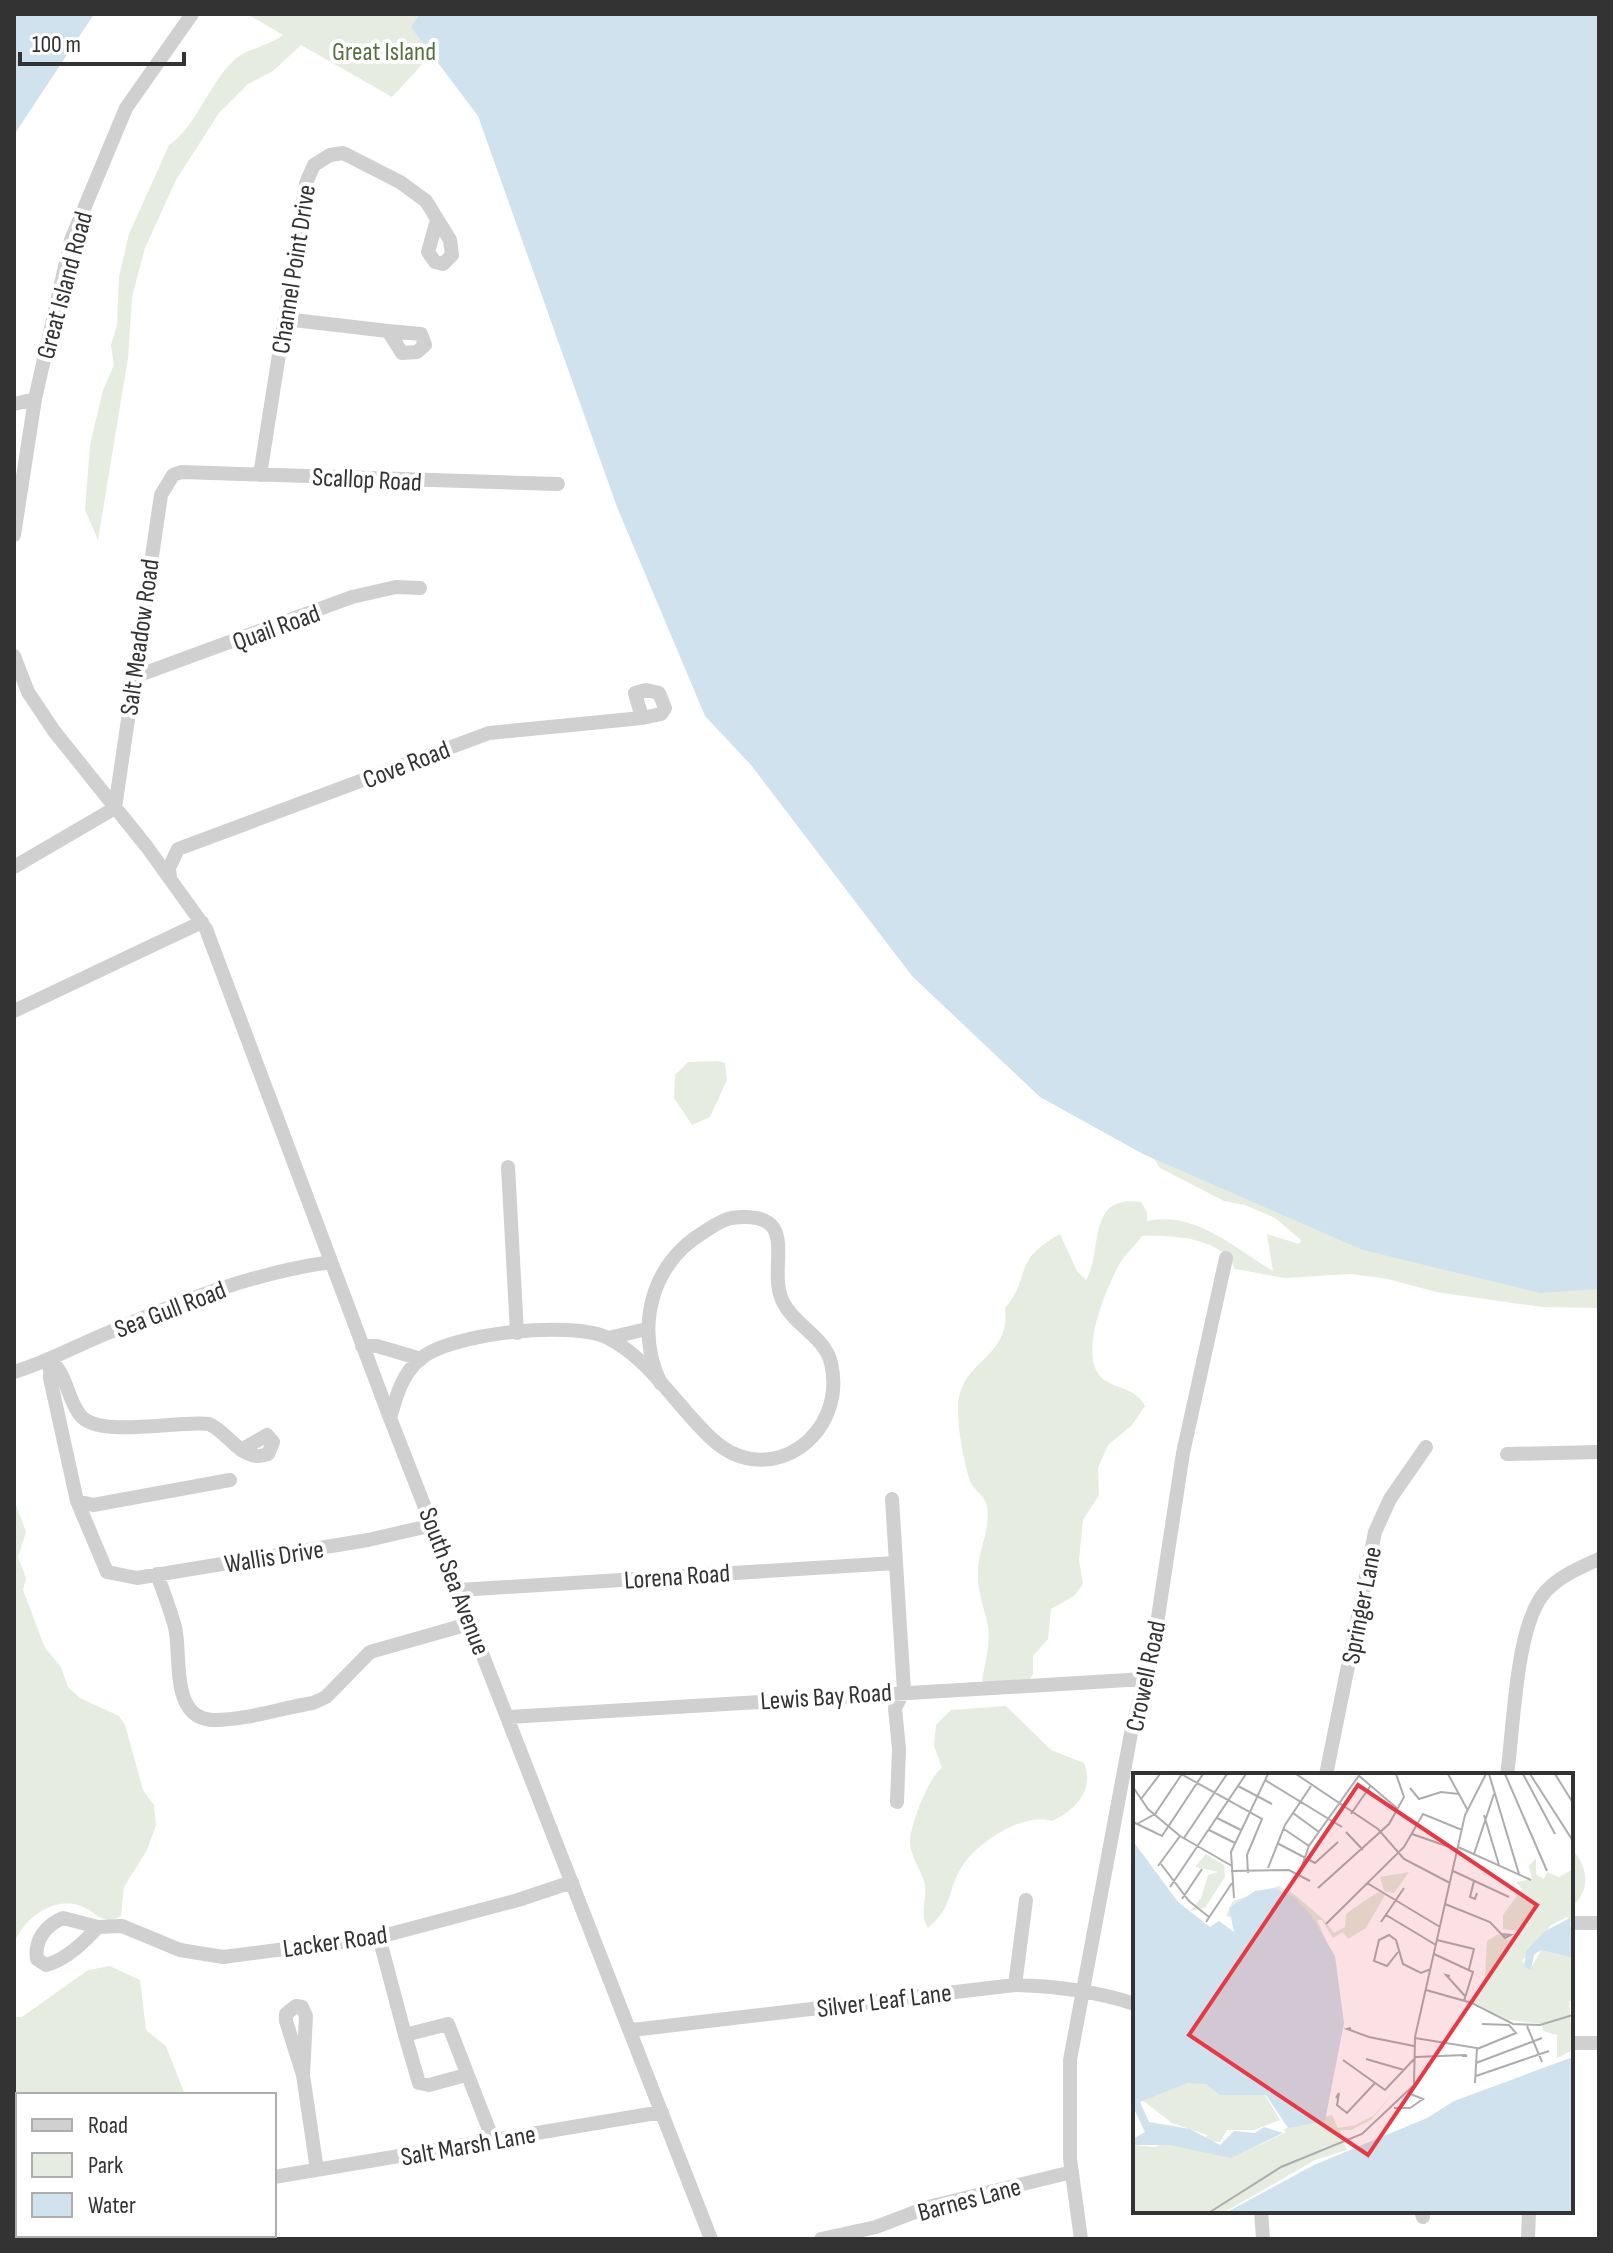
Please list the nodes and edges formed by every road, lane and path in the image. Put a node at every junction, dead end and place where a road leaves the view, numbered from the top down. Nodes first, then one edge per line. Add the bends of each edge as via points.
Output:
1 (192, 14) edge
2 (437, 220) dead end
3 (285, 319) junction
4 (388, 331) dead end
5 (35, 399) junction
6 (14, 404) edge
7 (177, 473) joint
8 (260, 475) junction
9 (558, 484) dead end
10 (14, 535) edge
11 (420, 588) dead end
12 (14, 656) edge
13 (134, 677) junction
14 (642, 718) dead end
15 (115, 808) junction
16 (147, 847) junction
17 (178, 849) junction
18 (14, 867) edge
19 (170, 878) junction
20 (202, 922) junction
21 (14, 1011) edge
22 (508, 1167) dead end
23 (1226, 1258) dead end
24 (331, 1262) junction
25 (647, 1329) junction
26 (517, 1333) junction
27 (608, 1338) junction
28 (362, 1346) junction
29 (421, 1359) junction
30 (50, 1360) junction
31 (14, 1372) edge
32 (661, 1384) junction
33 (390, 1418) junction
34 (1426, 1447) dead end
35 (241, 1450) dead end
36 (1599, 1452) edge
37 (1507, 1454) dead end
38 (230, 1480) dead end
39 (892, 1499) dead end
40 (77, 1501) junction
41 (433, 1525) junction
42 (1599, 1559) edge
43 (895, 1563) junction
44 (157, 1574) junction
45 (459, 1590) junction
46 (472, 1623) junction
47 (1144, 1679) junction
48 (904, 1691) junction
49 (509, 1717) junction
50 (1326, 1773) edge
51 (1507, 1773) edge
52 (897, 1802) dead end
53 (572, 1882) junction
54 (1026, 1900) dead end
55 (1573, 1923) edge
56 (1599, 1923) edge
57 (98, 1927) dead end
58 (379, 1937) junction
59 (1015, 1985) junction
60 (1082, 1990) junction
61 (1133, 2003) edge
62 (632, 2030) junction
63 (405, 2035) junction
64 (1573, 2043) edge
65 (1599, 2043) edge
66 (303, 2075) dead end
67 (466, 2075) junction
68 (662, 2112) junction
69 (493, 2140) junction
70 (317, 2170) junction
71 (1072, 2172) junction
72 (276, 2177) edge
73 (1261, 2213) edge
74 (1529, 2213) edge
75 (711, 2239) edge
76 (821, 2239) edge
77 (1081, 2239) edge
78 (1263, 2239) edge
79 (1528, 2239) edge

1 - 5 street, Great Island Road via 126,108 71,240
2 - 3 street, Channel Point Drive via 418,194 371,166 343,153 321,160 310,171 304,191
3 - 4 street
3 - 8 street, Channel Point Drive
5 - 6 street
5 - 10 street, Great Island Road
7 - 8 street, Scallop Road
7 - 13 street, Salt Meadow Road via 161,495
8 - 9 street, Scallop Road
11 - 13 street, Quail Road via 396,587 352,597
12 - 15 street via 28,692
13 - 15 street, Salt Meadow Road
14 - 17 street, Cove Road via 489,733
15 - 16 street
15 - 18 street
16 - 17 street, Cove Road
16 - 19 street
17 - 19 street
19 - 20 street
20 - 21 street
20 - 24 street, South Sea Avenue
22 - 26 street
23 - 47 street, Crowell Road via 1183,1453
24 - 28 street, South Sea Avenue
24 - 30 street, Sea Gull Road via 186,1300
25 - 27 street
25 - 32 street via 651,1363
25 - 32 street via 655,1288 687,1242 726,1219 760,1220 778,1234 783,1302 829,1355 834,1391 828,1417 802,1446 777,1458 748,1458 717,1444
26 - 27 street via 585,1331
26 - 29 street via 455,1345
27 - 32 street
28 - 29 street
28 - 33 street, South Sea Avenue
29 - 33 street via 399,1389
30 - 31 street, Sea Gull Road
30 - 35 street via 87,1422 107,1427 209,1424
30 - 40 street
33 - 41 street, South Sea Avenue
34 - 50 street, Springer Lane via 1390,1499 1375,1532
36 - 37 street
38 - 40 street via 93,1505
39 - 43 street
40 - 44 street, Wallis Drive via 107,1572 137,1578
41 - 44 street, Wallis Drive
41 - 45 street, South Sea Avenue
42 - 51 street via 1552,1585 1536,1605 1524,1644
43 - 45 street, Lorena Road
43 - 48 street
44 - 46 street via 175,1630 180,1685 190,1709 203,1719 313,1703 326,1697 370,1652
45 - 46 street, South Sea Avenue
46 - 49 street, South Sea Avenue
47 - 48 street, Lewis Bay Road
47 - 60 street, Crowell Road
48 - 49 street, Lewis Bay Road
48 - 52 street via 895,1708
49 - 53 street, South Sea Avenue
53 - 58 street, Lacker Road
53 - 62 street, South Sea Avenue
54 - 59 street
55 - 56 street
57 - 58 street, Lacker Road via 122,1926 208,1957
58 - 63 street
59 - 60 street, Silver Leaf Lane
59 - 62 street, Silver Leaf Lane
60 - 61 street, Silver Leaf Lane
60 - 71 street, Crowell Road via 1068,2088
62 - 68 street, South Sea Avenue
63 - 67 street via 448,2024
63 - 67 street via 419,2083
64 - 65 street
66 - 70 street
67 - 69 street
68 - 69 street, Salt Marsh Lane
68 - 75 street, South Sea Avenue
69 - 70 street, Salt Marsh Lane
70 - 72 street, Salt Marsh Lane
71 - 76 street, Barnes Lane
71 - 77 street, Crowell Road
73 - 78 street
74 - 79 street

